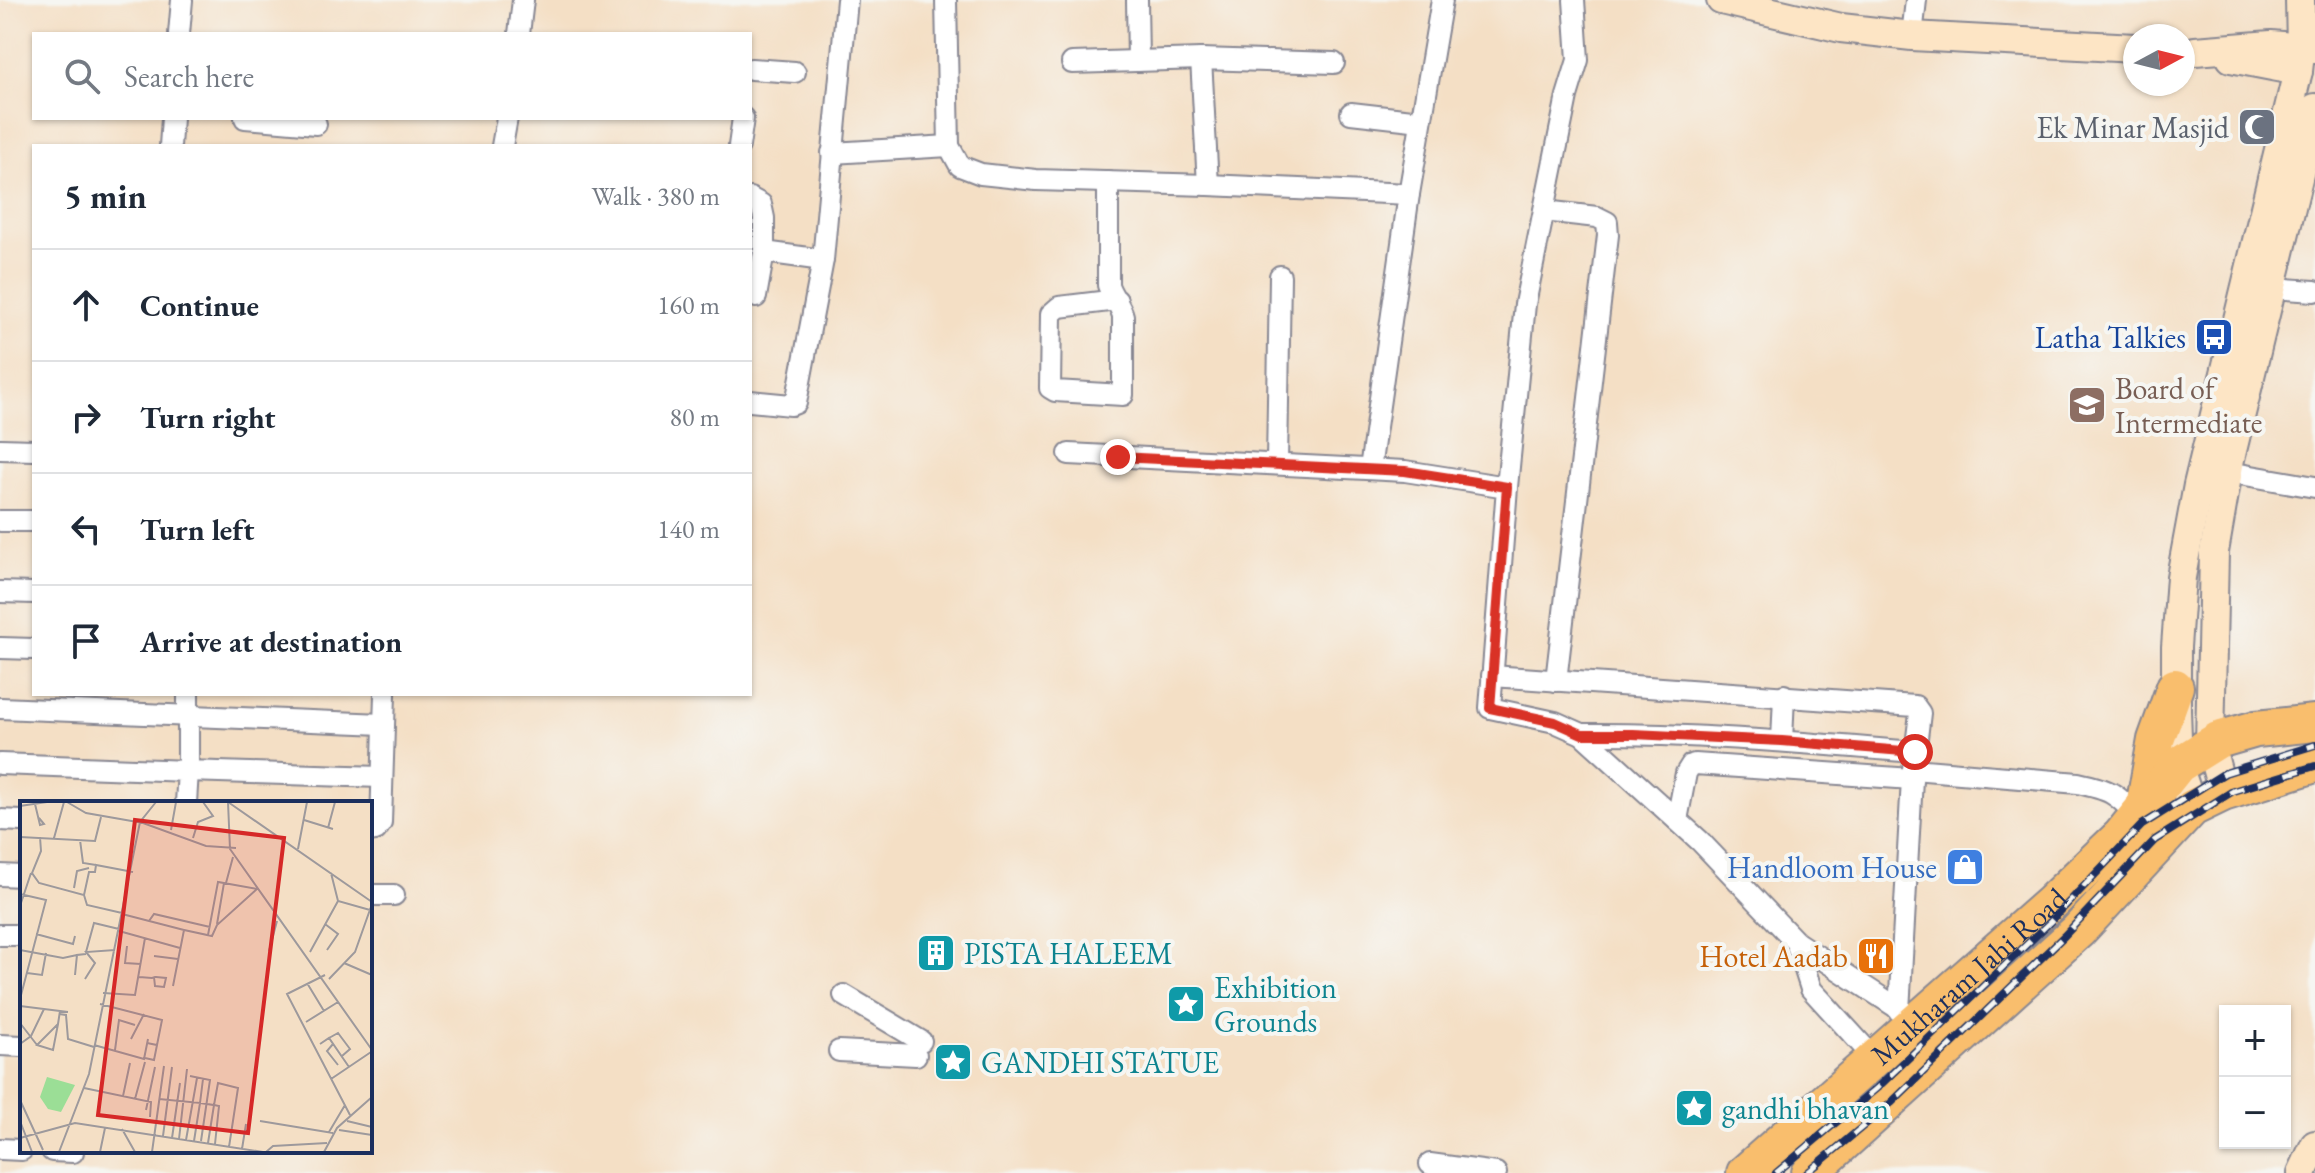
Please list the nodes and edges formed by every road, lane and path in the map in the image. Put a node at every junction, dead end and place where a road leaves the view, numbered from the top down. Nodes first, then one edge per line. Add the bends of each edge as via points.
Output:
1 (182, 0) edge
2 (523, 0) edge
3 (847, 0) edge
4 (946, 0) edge
5 (1137, 0) edge
6 (1442, 0) edge
7 (1574, 0) edge
8 (1721, 0) edge
9 (1916, 0) edge
10 (2300, 0) edge
11 (179, 32) edge
12 (519, 32) edge
13 (1912, 36) junction
14 (2123, 47) edge
15 (2195, 51) edge
16 (2304, 55) edge
17 (1201, 59) junction
18 (1138, 61) junction
19 (1072, 63) dead end
20 (1334, 63) dead end
21 (752, 71) edge
22 (795, 72) dead end
23 (2315, 108) edge
24 (1351, 113) dead end
25 (172, 120) edge
26 (269, 120) edge
27 (507, 120) edge
28 (743, 120) edge
29 (1421, 121) junction
30 (316, 124) dead end
31 (170, 144) edge
32 (502, 144) edge
33 (739, 144) edge
34 (949, 146) junction
35 (832, 153) junction
36 (2298, 154) edge
37 (1108, 182) junction
38 (1208, 185) junction
39 (1409, 194) junction
40 (752, 199) edge
41 (1544, 211) junction
42 (764, 252) junction
43 (823, 260) junction
44 (1280, 276) dead end
45 (2271, 288) junction
46 (2315, 291) edge
47 (756, 297) dead end
48 (1117, 300) junction
49 (752, 401) edge
50 (0, 449) edge
51 (32, 450) edge
52 (1069, 454) dead end
53 (1277, 464) junction
54 (1370, 469) junction
55 (2228, 472) junction
56 (1507, 487) junction
57 (2315, 487) edge
58 (0, 521) edge
59 (32, 521) edge
60 (0, 592) edge
61 (32, 593) edge
62 (0, 648) edge
63 (32, 649) edge
64 (1492, 676) junction
65 (1556, 681) junction
66 (2175, 687) junction
67 (1784, 695) junction
68 (188, 696) edge
69 (385, 696) edge
70 (0, 708) edge
71 (187, 716) junction
72 (2315, 723) edge
73 (383, 724) junction
74 (1582, 734) junction
75 (1782, 741) junction
76 (2210, 744) junction
77 (0, 764) edge
78 (2315, 764) edge
79 (2178, 765) junction
80 (1914, 767) junction
81 (188, 771) junction
82 (381, 777) junction
83 (2208, 800) junction
84 (186, 801) edge
85 (2141, 812) junction
86 (0, 820) edge
87 (1677, 820) junction
88 (20, 821) edge
89 (372, 831) edge
90 (0, 875) edge
91 (20, 876) edge
92 (372, 895) edge
93 (394, 895) dead end
94 (1796, 942) junction
95 (844, 995) dead end
96 (1907, 1015) junction
97 (0, 1045) edge
98 (20, 1046) edge
99 (839, 1051) dead end
100 (1874, 1058) junction
101 (2315, 1145) edge
102 (0, 1149) edge
103 (20, 1150) edge
104 (1430, 1164) dead end
105 (1496, 1173) edge
106 (1745, 1173) edge
107 (1810, 1173) edge
108 (2302, 1173) edge

1 - 11 street
2 - 12 street
3 - 35 street
4 - 34 street
5 - 18 street
6 - 29 street
7 - 41 street via 1578,60
8 - 13 main road via 1841,28
9 - 13 street
10 - 16 main road
13 - 14 main road
15 - 16 main road
16 - 36 main road
17 - 18 street
17 - 20 street
17 - 38 street
18 - 19 street
21 - 22 street
23 - 36 main road
24 - 29 street
25 - 31 street
26 - 30 street
27 - 32 street
28 - 33 street
29 - 39 street
34 - 35 street
34 - 37 street via 960,166 981,174
35 - 43 street
36 - 45 main road
36 - 66 main road via 2198,485 2181,577
37 - 38 street
37 - 48 street via 1108,285
38 - 39 street
39 - 54 street
40 - 42 street via 761,204
41 - 56 street via 1525,304
41 - 65 street via 1597,217 1607,222 1608,235
42 - 43 street
42 - 47 street
43 - 49 street via 796,403
44 - 53 street
45 - 46 street
45 - 55 main road
48 - 48 street via 1125,328 1123,395 1050,388 1051,314 1059,307
50 - 51 street
52 - 53 street
53 - 54 street
54 - 56 street
55 - 57 street
55 - 76 main road via 2214,552
56 - 64 street
58 - 59 street
60 - 61 street
62 - 63 street
64 - 65 street
64 - 74 street via 1490,708 1555,722
65 - 67 street
66 - 79 main road
66 - 85 highway via 2156,740
67 - 75 street
67 - 80 street via 1915,706 1920,713
68 - 71 street
69 - 73 street
70 - 71 street
71 - 73 street
71 - 81 street
72 - 76 highway, Mukharam Jahi Road via 2256,729
73 - 82 street
74 - 75 street
74 - 87 street
75 - 80 street
76 - 79 highway, Mukharam Jahi Road
76 - 83 main road
77 - 81 street
78 - 83 highway
79 - 83 main road
79 - 85 highway, Mukharam Jahi Road
80 - 85 street via 2078,783 2105,789
80 - 87 street via 1695,764 1686,773
80 - 96 street
81 - 82 street
81 - 84 street
82 - 89 street via 381,823
83 - 107 highway, Mukharam Jahi Road via 2078,931
85 - 96 highway, Mukharam Jahi Road via 2051,903
86 - 88 street
87 - 94 street
90 - 91 street
92 - 93 street
94 - 96 street
94 - 100 street via 1811,989
95 - 99 street via 918,1048
96 - 100 highway, Mukharam Jahi Road
97 - 98 street
100 - 106 highway, Mukharam Jahi Road
101 - 108 main road
102 - 103 street
104 - 105 street

